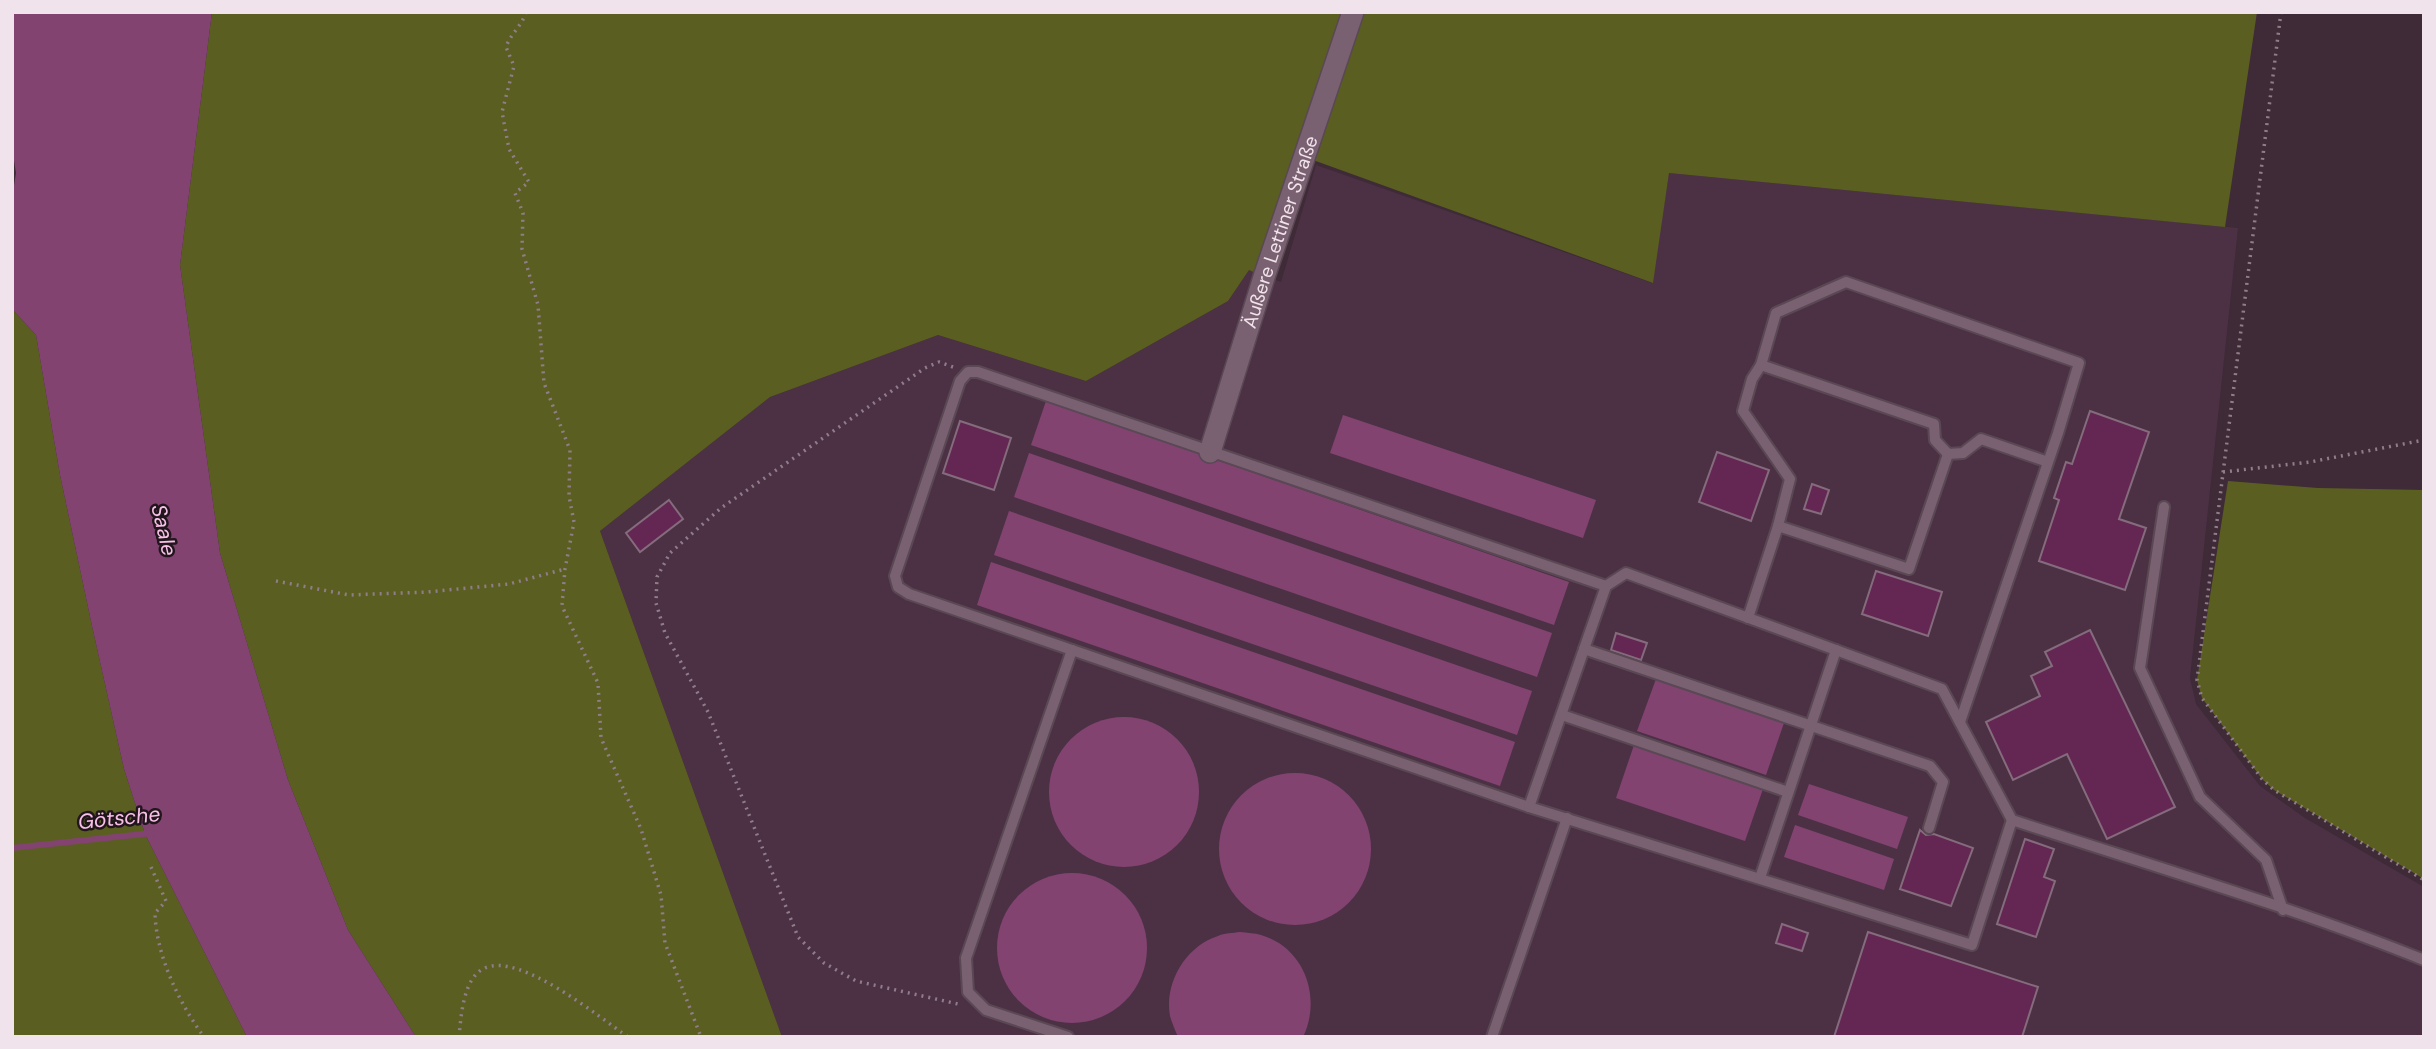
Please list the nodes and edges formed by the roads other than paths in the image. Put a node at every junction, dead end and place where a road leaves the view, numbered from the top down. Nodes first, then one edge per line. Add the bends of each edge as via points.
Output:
1 (1353, 12) edge
2 (1760, 365) junction
3 (1210, 452) junction
4 (1948, 454) junction
5 (2048, 462) junction
6 (2164, 507) dead end
7 (1778, 526) junction
8 (1606, 586) junction
9 (1748, 618) junction
10 (1584, 649) junction
11 (1072, 650) junction
12 (1836, 650) junction
13 (1562, 715) junction
14 (1960, 722) junction
15 (1811, 725) junction
16 (1788, 792) junction
17 (1530, 807) junction
18 (1567, 818) junction
19 (2012, 820) junction
20 (1929, 828) dead end
21 (1759, 878) junction
22 (2283, 910) junction
23 (2424, 960) edge
24 (1068, 1037) edge
25 (1492, 1037) edge

1 - 3 street, Äußere Lettiner Straße
2 - 4 lane via 1934,424 1935,440
2 - 5 lane via 1776,313 1846,282 2079,363
2 - 7 lane via 1743,411 1790,479
3 - 8 lane
3 - 11 lane via 978,372 968,372 960,381 895,576 898,587
4 - 5 lane via 1963,453 1982,439
4 - 7 lane via 1909,569
5 - 14 lane
6 - 22 lane via 2140,668 2200,797 2266,860
7 - 9 lane
8 - 9 lane via 1626,573
8 - 10 lane
9 - 12 lane
10 - 13 lane
10 - 15 lane
11 - 17 lane
11 - 24 lane via 966,958 968,992 986,1010
12 - 14 lane via 1942,689
12 - 15 lane
13 - 16 lane
13 - 17 lane
14 - 19 lane
15 - 16 lane
15 - 20 lane via 1930,766 1943,782
16 - 21 lane
17 - 18 lane
18 - 21 lane
18 - 25 lane
19 - 21 lane via 1972,945
19 - 22 lane
22 - 23 lane

